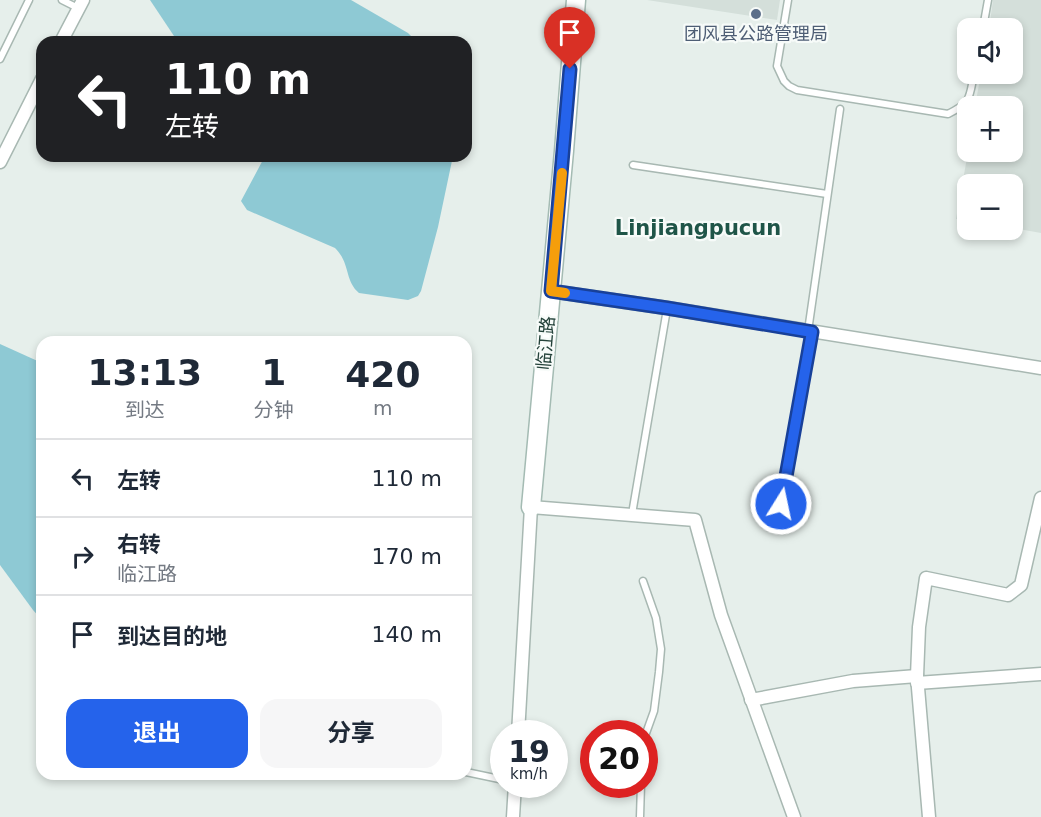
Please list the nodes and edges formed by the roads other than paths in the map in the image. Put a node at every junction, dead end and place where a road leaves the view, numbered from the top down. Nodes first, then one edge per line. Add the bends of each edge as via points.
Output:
1 (29, 0) edge
2 (62, 0) edge
3 (576, 0) edge
4 (788, 0) edge
5 (988, 0) edge
6 (80, 4) edge
7 (985, 18) edge
8 (64, 36) edge
9 (0, 59) edge
10 (972, 84) edge
11 (36, 91) edge
12 (840, 109) dead end
13 (0, 162) edge
14 (633, 165) dead end
15 (827, 194) junction
16 (551, 291) junction
17 (667, 308) junction
18 (810, 331) junction
19 (1041, 368) edge
20 (1041, 498) edge
21 (781, 504) dead end
22 (531, 507) junction
23 (632, 515) junction
24 (643, 581) dead end
25 (1041, 674) edge
26 (917, 679) junction
27 (752, 700) junction
28 (519, 720) edge
29 (651, 720) edge
30 (472, 773) edge
31 (490, 777) edge
32 (514, 798) edge
33 (641, 798) edge
34 (513, 817) edge
35 (640, 817) edge
36 (794, 817) edge
37 (929, 817) edge

1 - 9 lane
2 - 6 lane
3 - 16 street, 临江路
4 - 10 lane via 777,66 784,81 797,90 948,114 969,99
5 - 7 lane
6 - 8 street
11 - 13 street
12 - 15 lane
14 - 15 lane
15 - 18 lane
16 - 17 street
16 - 22 street, 临江路
17 - 18 street
17 - 23 lane
18 - 19 street
18 - 21 lane
20 - 26 street via 1020,585 1008,595 926,579
22 - 23 street
22 - 28 street
23 - 27 street via 695,520 721,615
24 - 29 lane via 656,618 661,649
25 - 26 street
26 - 27 street via 853,681
26 - 37 street
27 - 36 street
30 - 31 lane
32 - 34 street
33 - 35 lane

